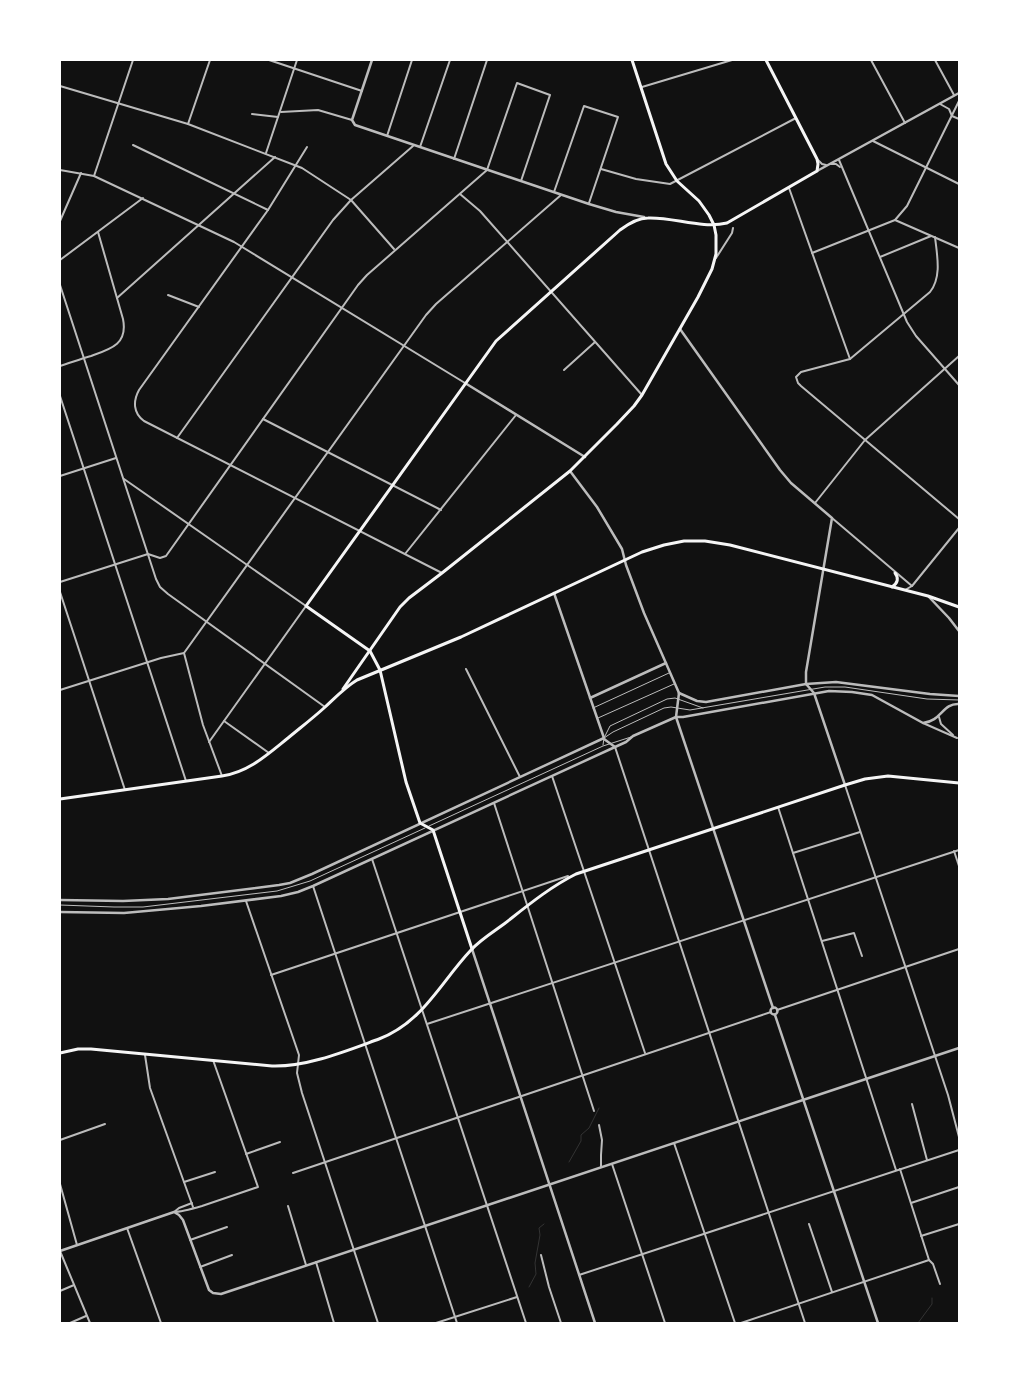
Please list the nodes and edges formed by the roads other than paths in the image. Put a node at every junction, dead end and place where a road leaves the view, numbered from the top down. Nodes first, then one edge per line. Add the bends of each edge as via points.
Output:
1 (133, 60) edge
2 (210, 60) edge
3 (269, 60) edge
4 (296, 60) edge
5 (372, 60) edge
6 (412, 60) edge
7 (450, 60) edge
8 (487, 60) edge
9 (632, 60) edge
10 (732, 60) edge
11 (766, 60) edge
12 (872, 60) edge
13 (936, 60) edge
14 (294, 68) junction
15 (60, 86) edge
16 (642, 87) junction
17 (362, 91) junction
18 (959, 93) edge
19 (954, 96) junction
20 (959, 100) edge
21 (118, 104) junction
22 (939, 104) junction
23 (280, 112) junction
24 (252, 114) dead end
25 (952, 116) junction
26 (278, 117) junction
27 (796, 118) junction
28 (959, 119) edge
29 (352, 120) junction
30 (905, 123) junction
31 (188, 124) junction
32 (387, 136) junction
33 (873, 141) junction
34 (133, 145) dead end
35 (414, 145) junction
36 (307, 147) dead end
37 (420, 147) junction
38 (265, 154) junction
39 (275, 157) junction
40 (454, 158) junction
41 (817, 159) junction
42 (839, 160) junction
43 (831, 164) junction
44 (297, 166) junction
45 (926, 168) junction
46 (600, 169) junction
47 (842, 169) junction
48 (60, 170) edge
49 (488, 170) junction
50 (817, 172) junction
51 (81, 173) junction
52 (94, 176) junction
53 (521, 181) junction
54 (677, 181) junction
55 (959, 184) edge
56 (789, 188) junction
57 (554, 192) junction
58 (234, 194) junction
59 (460, 194) junction
60 (562, 195) junction
61 (142, 198) junction
62 (351, 200) junction
63 (589, 204) junction
64 (268, 210) junction
65 (648, 218) junction
66 (895, 220) junction
67 (60, 221) edge
68 (199, 225) junction
69 (714, 225) junction
70 (733, 228) dead end
71 (868, 230) junction
72 (98, 232) junction
73 (931, 236) junction
74 (935, 237) junction
75 (507, 242) junction
76 (242, 247) junction
77 (959, 248) edge
78 (395, 250) junction
79 (812, 254) junction
80 (879, 257) junction
81 (60, 260) edge
82 (714, 261) junction
83 (292, 277) junction
84 (60, 285) edge
85 (551, 292) junction
86 (168, 295) dead end
87 (117, 298) junction
88 (199, 307) junction
89 (342, 308) junction
90 (903, 315) junction
91 (680, 329) junction
92 (595, 342) junction
93 (404, 346) junction
94 (959, 356) edge
95 (84, 358) junction
96 (850, 360) junction
97 (60, 366) edge
98 (945, 369) junction
99 (564, 370) dead end
100 (465, 383) junction
101 (959, 385) edge
102 (642, 395) junction
103 (60, 396) edge
104 (517, 415) junction
105 (262, 419) junction
106 (177, 438) junction
107 (865, 440) junction
108 (328, 452) junction
109 (585, 456) junction
110 (116, 458) junction
111 (230, 465) junction
112 (84, 468) junction
113 (570, 471) junction
114 (60, 476) edge
115 (124, 479) junction
116 (392, 485) junction
117 (295, 498) junction
118 (815, 503) junction
119 (441, 510) junction
120 (832, 518) junction
121 (959, 519) edge
122 (188, 524) junction
123 (959, 528) edge
124 (360, 531) junction
125 (148, 554) junction
126 (405, 554) junction
127 (625, 560) junction
128 (115, 565) junction
129 (247, 565) junction
130 (823, 569) junction
131 (442, 573) junction
132 (895, 573) junction
133 (60, 582) edge
134 (912, 586) junction
135 (892, 587) junction
136 (904, 590) junction
137 (60, 592) edge
138 (554, 593) junction
139 (928, 596) junction
140 (306, 606) junction
141 (959, 607) edge
142 (206, 622) junction
143 (959, 631) edge
144 (370, 651) junction
145 (184, 653) junction
146 (147, 662) junction
147 (666, 663) junction
148 (265, 664) junction
149 (466, 669) dead end
150 (380, 670) junction
151 (670, 673) junction
152 (89, 681) junction
153 (675, 684) junction
154 (806, 684) junction
155 (810, 689) junction
156 (60, 690) edge
157 (342, 691) junction
158 (679, 693) junction
159 (814, 693) junction
160 (590, 698) junction
161 (959, 698) edge
162 (678, 699) junction
163 (959, 704) edge
164 (325, 707) junction
165 (593, 708) junction
166 (703, 708) junction
167 (677, 709) junction
168 (676, 717) junction
169 (939, 717) junction
170 (597, 719) junction
171 (224, 721) junction
172 (923, 723) junction
173 (633, 736) junction
174 (604, 738) junction
175 (958, 739) edge
176 (209, 742) junction
177 (611, 744) junction
178 (603, 746) junction
179 (615, 747) junction
180 (270, 753) junction
181 (222, 776) junction
182 (552, 776) junction
183 (520, 777) junction
184 (186, 781) junction
185 (959, 782) edge
186 (845, 785) junction
187 (124, 790) junction
188 (60, 799) edge
189 (494, 803) junction
190 (778, 807) junction
191 (420, 823) junction
192 (427, 827) junction
193 (713, 828) junction
194 (433, 830) junction
195 (860, 832) junction
196 (649, 850) junction
197 (959, 850) edge
198 (954, 851) junction
199 (793, 853) junction
200 (372, 858) junction
201 (959, 866) edge
202 (584, 871) junction
203 (576, 874) junction
204 (876, 877) junction
205 (312, 886) junction
206 (523, 892) junction
207 (808, 899) junction
208 (60, 900) edge
209 (246, 901) junction
210 (60, 905) edge
211 (527, 905) junction
212 (60, 912) edge
213 (460, 912) junction
214 (744, 920) junction
215 (397, 933) junction
216 (822, 941) junction
217 (679, 942) junction
218 (472, 949) junction
219 (959, 950) edge
220 (335, 954) junction
221 (862, 956) dead end
222 (614, 963) junction
223 (906, 967) junction
224 (272, 975) junction
225 (553, 983) junction
226 (838, 990) junction
227 (490, 1004) junction
228 (773, 1008) junction
229 (422, 1009) junction
230 (777, 1010) junction
231 (771, 1012) junction
232 (775, 1015) junction
233 (427, 1024) junction
234 (709, 1033) junction
235 (364, 1044) junction
236 (959, 1048) edge
237 (60, 1053) edge
238 (145, 1053) junction
239 (645, 1054) junction
240 (935, 1056) junction
241 (214, 1060) junction
242 (298, 1065) junction
243 (583, 1075) junction
244 (867, 1079) junction
245 (520, 1096) junction
246 (804, 1100) junction
247 (912, 1104) dead end
248 (594, 1111) dead end
249 (458, 1117) junction
250 (739, 1122) junction
251 (105, 1124) dead end
252 (599, 1126) dead end
253 (959, 1137) edge
254 (395, 1138) junction
255 (60, 1140) edge
256 (280, 1142) dead end
257 (674, 1143) junction
258 (959, 1150) edge
259 (246, 1154) junction
260 (927, 1160) junction
261 (324, 1162) junction
262 (612, 1164) junction
263 (602, 1167) junction
264 (900, 1169) junction
265 (896, 1170) junction
266 (214, 1172) dead end
267 (293, 1173) dead end
268 (184, 1182) junction
269 (60, 1184) edge
270 (549, 1184) junction
271 (959, 1187) edge
272 (834, 1191) junction
273 (192, 1203) junction
274 (911, 1203) junction
275 (488, 1205) junction
276 (288, 1206) dead end
277 (193, 1207) junction
278 (174, 1212) junction
279 (769, 1213) junction
280 (810, 1224) dead end
281 (959, 1224) edge
282 (424, 1226) junction
283 (227, 1227) dead end
284 (127, 1228) junction
285 (705, 1234) junction
286 (921, 1236) junction
287 (190, 1240) junction
288 (77, 1245) junction
289 (354, 1250) junction
290 (60, 1251) edge
291 (232, 1255) dead end
292 (541, 1255) dead end
293 (642, 1255) junction
294 (929, 1260) junction
295 (316, 1262) junction
296 (306, 1265) junction
297 (200, 1266) junction
298 (579, 1276) junction
299 (864, 1282) junction
300 (940, 1284) dead end
301 (74, 1285) junction
302 (60, 1291) edge
303 (832, 1292) junction
304 (518, 1296) junction
305 (799, 1304) junction
306 (87, 1316) junction
307 (454, 1317) junction
308 (70, 1323) edge
309 (90, 1323) edge
310 (161, 1323) edge
311 (334, 1323) edge
312 (378, 1323) edge
313 (436, 1323) edge
314 (456, 1323) edge
315 (526, 1323) edge
316 (561, 1323) edge
317 (595, 1323) edge
318 (665, 1323) edge
319 (735, 1323) edge
320 (741, 1323) edge
321 (805, 1323) edge
322 (878, 1323) edge

1 - 21 street
2 - 31 street
3 - 14 street
4 - 14 street
5 - 17 street
6 - 32 street
7 - 37 street
8 - 40 street
9 - 16 main road
10 - 16 street
11 - 27 main road
12 - 30 street
13 - 19 street
14 - 17 street
14 - 23 street
15 - 21 street
16 - 54 main road via 663,157
17 - 29 street
18 - 19 street
19 - 22 street
20 - 25 street
21 - 31 street
21 - 52 street
22 - 25 street via 949,109
22 - 30 street
23 - 26 street
23 - 29 street via 318,110
24 - 26 street
25 - 28 street
25 - 45 street
26 - 38 street
27 - 41 main road
27 - 54 street
29 - 32 street via 355,125
30 - 33 street
31 - 38 street
32 - 35 street
33 - 42 street
33 - 45 street
34 - 58 street
35 - 37 street
35 - 62 street
36 - 44 street
37 - 40 street
38 - 39 street
39 - 44 street
39 - 58 street
40 - 49 street
41 - 43 street via 822,164
41 - 50 main road
42 - 43 street
42 - 47 street
43 - 47 street
43 - 50 street
44 - 62 street
44 - 64 street
45 - 55 street
45 - 66 street via 907,206
46 - 54 street via 643,181 667,184
46 - 57 street via 618,117 584,106
46 - 63 street
47 - 71 street
48 - 51 street
49 - 53 street
49 - 53 street via 516,83 550,95
49 - 59 street
50 - 56 main road
51 - 52 street
51 - 67 street
52 - 61 street
53 - 57 street
54 - 69 main road via 702,205
56 - 69 main road via 730,221
56 - 79 street
57 - 60 street
58 - 64 street
58 - 68 street
59 - 75 street
59 - 78 street
60 - 63 street
60 - 75 street
61 - 68 street
61 - 72 street
62 - 78 street
62 - 83 street
63 - 65 street
64 - 76 street
65 - 69 main road
65 - 85 main road via 632,222 620,230
66 - 71 street
66 - 73 street
68 - 76 street
68 - 87 street
69 - 82 main road via 717,247
70 - 82 street
71 - 79 street
71 - 80 street
72 - 81 street
72 - 87 street
73 - 74 street
73 - 80 street
74 - 77 street
74 - 90 street via 936,282 930,292
75 - 85 street
75 - 93 street via 436,304
76 - 83 street
76 - 88 street
78 - 89 street via 362,280
79 - 96 street
80 - 90 street
82 - 91 main road via 704,287
83 - 89 street
83 - 106 street
84 - 95 street
85 - 92 street
85 - 100 main road via 496,341
86 - 88 street
87 - 95 street via 124,324 123,335 108,350
88 - 106 street via 136,397 137,414
89 - 93 street
89 - 105 street
90 - 96 street
90 - 98 street via 913,332
91 - 102 main road
91 - 118 street via 780,470
92 - 99 street
92 - 102 street
93 - 100 street
93 - 108 street
94 - 98 street
95 - 97 street
95 - 110 street
96 - 107 street via 801,372 796,380
98 - 101 street
98 - 107 street
100 - 104 street
100 - 116 main road
102 - 109 main road
103 - 112 street
104 - 109 street
104 - 119 street
105 - 108 street
105 - 111 street
106 - 111 street
107 - 118 street
107 - 121 street
108 - 116 street
108 - 117 street
109 - 113 main road
110 - 112 street
110 - 115 street
111 - 117 street
111 - 122 street
112 - 114 street
112 - 128 street
113 - 127 street via 600,512
113 - 131 main road
115 - 122 street
115 - 125 street
116 - 119 street
116 - 124 main road
117 - 124 street
117 - 129 street
118 - 120 street
119 - 126 street
120 - 130 street
120 - 132 street
122 - 125 street via 166,556 160,558
122 - 129 street
123 - 134 street
124 - 126 street
124 - 140 main road
125 - 128 street
125 - 142 street via 160,587
126 - 131 street
127 - 130 main road via 652,548 695,540 730,545
127 - 138 main road
127 - 147 street
128 - 133 street
128 - 146 street
129 - 140 street
129 - 142 street
130 - 135 main road
130 - 154 street
131 - 144 main road via 409,598
132 - 134 street
132 - 135 main road via 897,582
134 - 136 street
135 - 136 main road
136 - 139 main road
137 - 152 street
138 - 150 main road
138 - 160 street
139 - 141 main road
139 - 143 street
140 - 144 main road
140 - 148 street
142 - 145 street
142 - 148 street
144 - 150 main road
144 - 157 main road
145 - 146 street
145 - 176 street
146 - 152 street
146 - 184 street
147 - 151 street
147 - 160 street
148 - 164 street
148 - 171 street
149 - 183 street
150 - 157 main road
150 - 191 main road via 406,782
151 - 153 street
151 - 165 lane
152 - 156 street
152 - 187 street
153 - 158 street
153 - 170 lane
154 - 155 street
154 - 158 street via 706,702
154 - 161 street via 840,682
155 - 159 street
155 - 161 lane via 840,687 917,698
155 - 166 lane
157 - 164 main road
158 - 162 street
159 - 168 street
159 - 172 street via 835,691 872,695
159 - 186 street
160 - 165 street
162 - 166 lane
162 - 167 street
162 - 174 lane via 668,699 610,726
163 - 169 street via 948,706
164 - 180 main road
165 - 170 street
166 - 167 lane
167 - 168 street
167 - 174 lane via 664,708
168 - 173 street
168 - 193 street
169 - 172 street
169 - 175 street via 940,724
170 - 174 street
171 - 176 street
171 - 180 street
172 - 175 street
173 - 177 lane
173 - 179 street
174 - 177 street
174 - 178 lane
174 - 183 street
176 - 181 street
177 - 178 lane
177 - 179 street
178 - 192 lane
179 - 182 street
179 - 196 street
180 - 181 main road via 251,766
181 - 184 main road
182 - 189 street
182 - 202 street
183 - 191 street
184 - 187 main road
185 - 186 main road via 888,776
186 - 190 main road
186 - 195 street
187 - 188 main road
189 - 194 street
189 - 206 street
190 - 193 main road
190 - 199 street
191 - 192 main road
191 - 208 street via 279,886 154,900
192 - 194 main road
192 - 210 lane via 310,881 277,891 143,906
193 - 196 main road
193 - 214 street
194 - 200 street
194 - 213 main road
195 - 199 street
195 - 204 street
196 - 202 main road
196 - 217 street
197 - 198 street
198 - 201 street
198 - 204 street
199 - 207 street
200 - 205 street
200 - 215 street
202 - 203 main road
202 - 222 street
203 - 206 street
203 - 211 main road
204 - 207 street
204 - 223 street
205 - 209 street via 289,894
205 - 220 street
206 - 211 street
206 - 213 street
207 - 214 street
207 - 216 street
209 - 212 street via 143,912
209 - 224 street
211 - 218 main road
211 - 225 street
213 - 215 street
213 - 218 main road
214 - 217 street
214 - 228 street
215 - 220 street
215 - 229 street
216 - 221 street via 854,932
216 - 226 street
217 - 222 street
217 - 234 street
218 - 227 street
218 - 229 main road
219 - 223 street
220 - 224 street
220 - 235 street
222 - 225 street
222 - 239 street
223 - 226 street
223 - 240 street
224 - 242 street via 299,1055
225 - 227 street
225 - 243 street
226 - 230 street
226 - 244 street
227 - 233 street
227 - 245 street
228 - 230 street
228 - 231 street
229 - 233 street
229 - 235 main road via 411,1021 388,1036
230 - 232 street
231 - 232 street
231 - 234 street
232 - 246 street
233 - 249 street
234 - 239 street
234 - 250 street
235 - 242 main road
235 - 254 street
236 - 240 street
237 - 238 main road via 84,1049
238 - 241 main road
238 - 268 street via 150,1088
239 - 243 street
240 - 244 street
240 - 253 street
241 - 242 main road via 272,1066
241 - 259 street
242 - 261 street via 300,1087
243 - 245 street
243 - 248 street
244 - 246 street
244 - 265 street
245 - 249 street
245 - 270 street
246 - 250 street
246 - 272 street
247 - 260 street
249 - 254 street
249 - 275 street
250 - 257 street
250 - 279 street
251 - 255 street
252 - 263 street
254 - 261 street
254 - 282 street
256 - 259 street
257 - 262 street
257 - 285 street
258 - 260 street
259 - 277 street via 258,1187
260 - 264 street
261 - 267 street
261 - 289 street
262 - 263 street
262 - 293 street
263 - 270 street
264 - 265 street
264 - 274 street
265 - 272 street
266 - 268 street
268 - 273 street
269 - 288 street
270 - 275 street
270 - 298 street
271 - 274 street
272 - 279 street
272 - 299 street
273 - 277 street
273 - 278 street
274 - 286 street
275 - 282 street
275 - 304 street
276 - 296 street
277 - 278 street
278 - 284 street
278 - 287 street via 181,1218
279 - 285 street
279 - 305 street
280 - 303 street
281 - 286 street
282 - 289 street
282 - 307 street
283 - 287 street
284 - 288 street
284 - 310 street
285 - 293 street
285 - 319 street
286 - 294 street
287 - 297 street
288 - 290 street
289 - 295 street
289 - 312 street
290 - 301 street
291 - 297 street
292 - 316 street
293 - 298 street
293 - 318 street
294 - 299 street
294 - 300 street
295 - 296 street
295 - 311 street
296 - 297 street via 221,1294 208,1288
298 - 317 street
299 - 303 street
299 - 322 street
301 - 302 street
301 - 306 street
303 - 305 street
304 - 307 street
304 - 315 street
305 - 320 street
305 - 321 street
306 - 308 street
306 - 309 street
307 - 313 street
307 - 314 street

